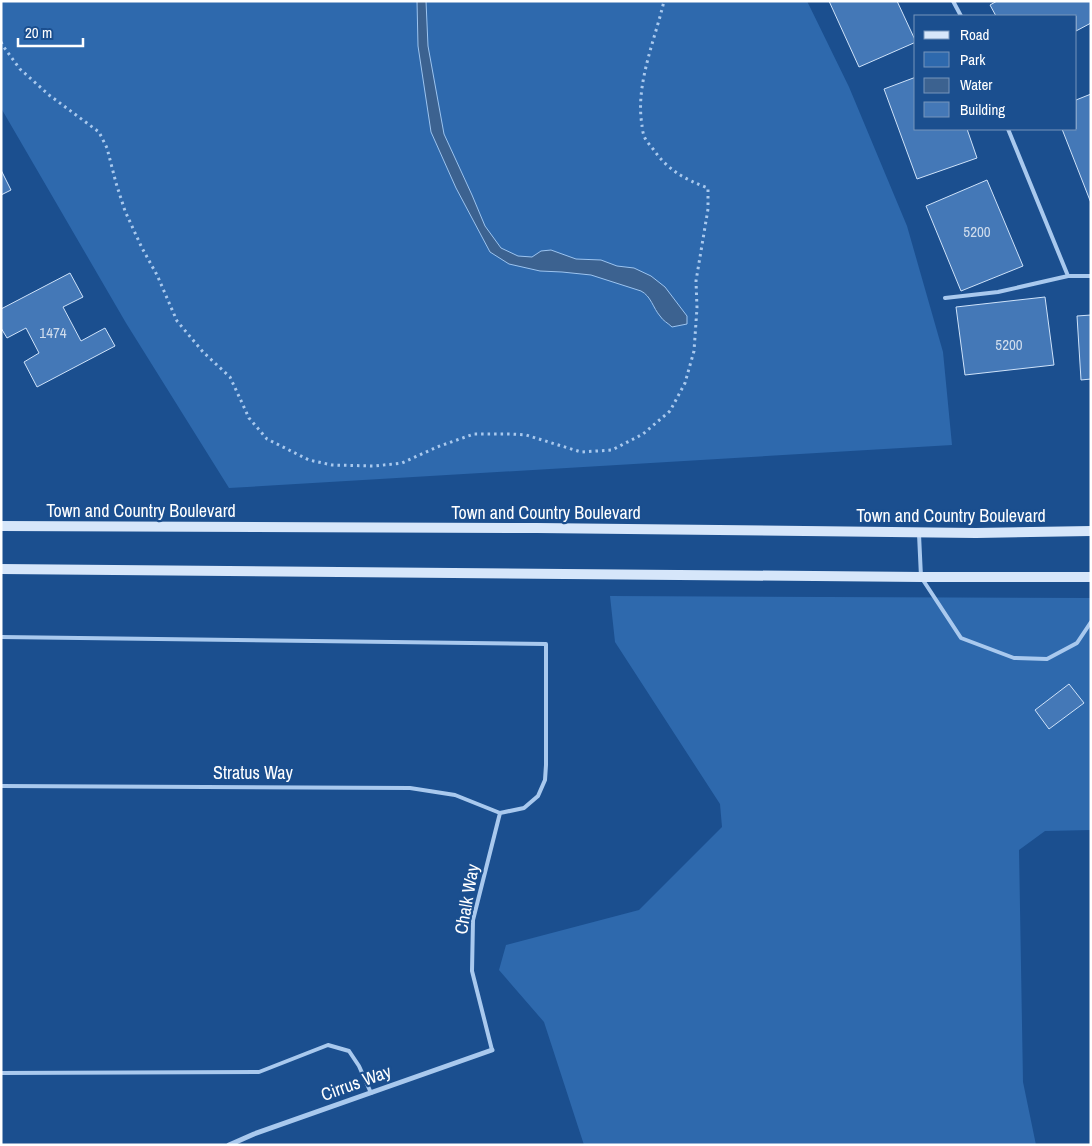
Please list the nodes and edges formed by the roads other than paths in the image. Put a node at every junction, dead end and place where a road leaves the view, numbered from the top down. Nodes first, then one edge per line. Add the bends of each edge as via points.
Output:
1 (953, 1) edge
2 (960, 15) edge
3 (1008, 130) edge
4 (1068, 276) junction
5 (1091, 276) edge
6 (945, 298) dead end
7 (1, 526) edge
8 (1091, 531) edge
9 (919, 533) junction
10 (1, 569) edge
11 (921, 577) junction
12 (1091, 577) edge
13 (1091, 622) edge
14 (1, 637) edge
15 (1, 786) edge
16 (500, 813) junction
17 (492, 1050) joint
18 (1, 1073) edge
19 (371, 1093) junction
20 (229, 1145) edge

1 - 2 lane
3 - 4 lane
4 - 5 lane
4 - 6 lane via 998,292
7 - 9 main road, Town and Country Boulevard
8 - 9 main road, Town and Country Boulevard
9 - 11 lane
10 - 11 main road
11 - 12 main road
11 - 13 lane via 961,638 1014,658 1047,660 1077,643
14 - 16 lane via 546,644 545,780 538,796 524,808
15 - 16 lane, Stratus Way via 410,788 455,795
16 - 17 lane, Chalk Way via 474,920 472,971
17 - 19 street, Cirrus Way
18 - 19 lane via 259,1072 328,1045 349,1051 360,1066
19 - 20 street, Cirrus Way

